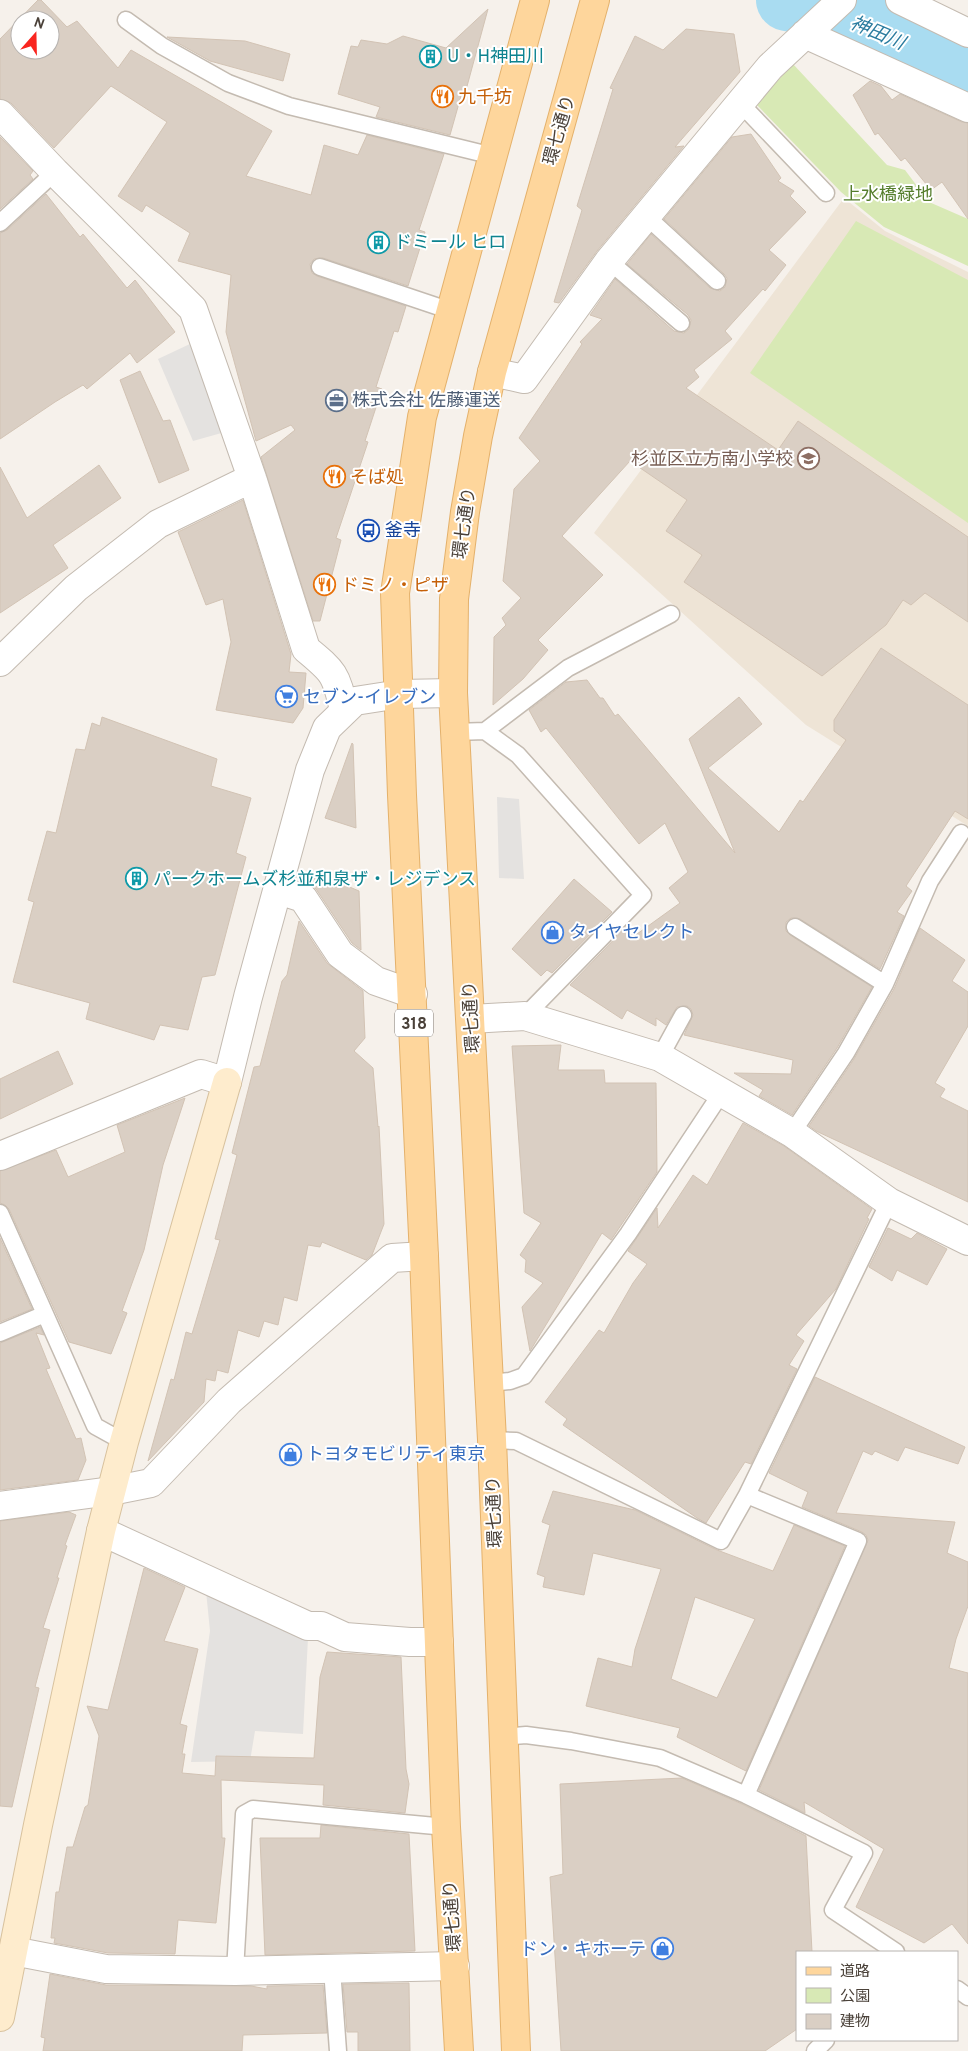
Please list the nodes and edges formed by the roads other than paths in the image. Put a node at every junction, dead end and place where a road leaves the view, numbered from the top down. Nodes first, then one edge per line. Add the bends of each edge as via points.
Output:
1 (842, 0) edge
2 (900, 0) edge
3 (534, 6) edge
4 (593, 8) edge
5 (126, 20) dead end
6 (809, 30) junction
7 (968, 33) edge
8 (740, 103) junction
9 (968, 108) edge
10 (0, 114) edge
11 (493, 156) junction
12 (55, 172) junction
13 (826, 193) dead end
14 (646, 216) junction
15 (0, 223) edge
16 (609, 261) junction
17 (320, 267) dead end
18 (717, 281) dead end
19 (451, 311) junction
20 (681, 323) dead end
21 (492, 372) junction
22 (252, 478) junction
23 (671, 614) dead end
24 (0, 662) edge
25 (400, 694) junction
26 (453, 694) junction
27 (344, 710) junction
28 (485, 731) junction
29 (455, 732) junction
30 (961, 833) dead end
31 (278, 890) junction
32 (795, 927) dead end
33 (885, 984) junction
34 (413, 994) junction
35 (683, 1015) dead end
36 (525, 1016) junction
37 (471, 1019) junction
38 (660, 1058) junction
39 (227, 1082) junction
40 (722, 1092) junction
41 (792, 1133) junction
42 (0, 1156) edge
43 (889, 1202) junction
44 (0, 1213) edge
45 (968, 1241) edge
46 (424, 1256) junction
47 (45, 1314) junction
48 (0, 1333) edge
49 (489, 1383) junction
50 (492, 1440) junction
51 (124, 1442) junction
52 (111, 1491) junction
53 (747, 1495) junction
54 (0, 1506) edge
55 (100, 1531) junction
56 (439, 1642) junction
57 (503, 1737) junction
58 (746, 1795) junction
59 (446, 1827) junction
60 (13, 1951) junction
61 (894, 1951) edge
62 (455, 1966) junction
63 (332, 1969) junction
64 (234, 1971) junction
65 (0, 2017) edge
66 (825, 2041) edge
67 (338, 2051) edge
68 (458, 2051) edge
69 (516, 2051) edge
70 (815, 2051) edge

1 - 6 street
2 - 7 street
3 - 11 main road, 環七通り / 318
4 - 21 main road, 環七通り
5 - 11 lane via 162,46 228,83 289,106
6 - 8 street via 770,66
6 - 9 street
8 - 13 lane
8 - 14 street
10 - 12 street
11 - 19 main road, 環七通り / 318
12 - 15 lane
12 - 22 street via 193,309
14 - 16 street
14 - 18 lane
16 - 20 lane
16 - 21 street via 524,379
17 - 19 lane
19 - 25 main road, 環七通り / 318 via 422,416 395,593
21 - 26 main road, 環七通り via 465,512 454,599
22 - 24 street via 158,524 76,588
22 - 27 street via 306,649 328,667 338,683
23 - 28 lane via 568,668
25 - 26 street
25 - 27 street via 355,701
25 - 34 main road, 環七通り / 318
26 - 29 main road, 環七通り
27 - 31 street via 327,728 310,770
28 - 29 lane
28 - 36 lane via 518,755 644,895
29 - 37 main road, 環七通り
30 - 33 lane via 930,881
31 - 34 street via 303,898 340,954 376,981
31 - 39 street
32 - 33 lane
33 - 41 lane via 846,1053
34 - 46 main road, 環七通り / 318
35 - 38 lane
36 - 37 street
36 - 38 street
37 - 49 main road, 環七通り
38 - 40 street
39 - 42 street via 201,1074
39 - 51 street
40 - 41 street
40 - 49 lane via 628,1234 524,1376
41 - 43 street
43 - 45 street
43 - 53 lane
44 - 47 lane
46 - 52 street via 392,1258 229,1402 151,1483
46 - 56 main road, 環七通り / 318
47 - 48 lane
47 - 51 lane via 95,1426
49 - 50 main road, 環七通り
50 - 53 lane via 516,1441 721,1541
50 - 57 main road, 環七通り
51 - 52 street
52 - 54 street
52 - 55 street
53 - 58 lane via 858,1541
55 - 56 street via 308,1626 321,1626 345,1637
55 - 60 street
56 - 59 main road, 環七通り / 318
57 - 58 lane via 535,1736 660,1758
57 - 69 main road, 環七通り
58 - 61 lane via 864,1853 833,1910
59 - 62 main road, 環七通り / 318
59 - 64 lane via 254,1809 244,1814
60 - 64 street via 106,1969
60 - 65 street
62 - 63 street
62 - 68 main road, 環七通り / 318
63 - 64 street
63 - 67 lane
66 - 70 lane

